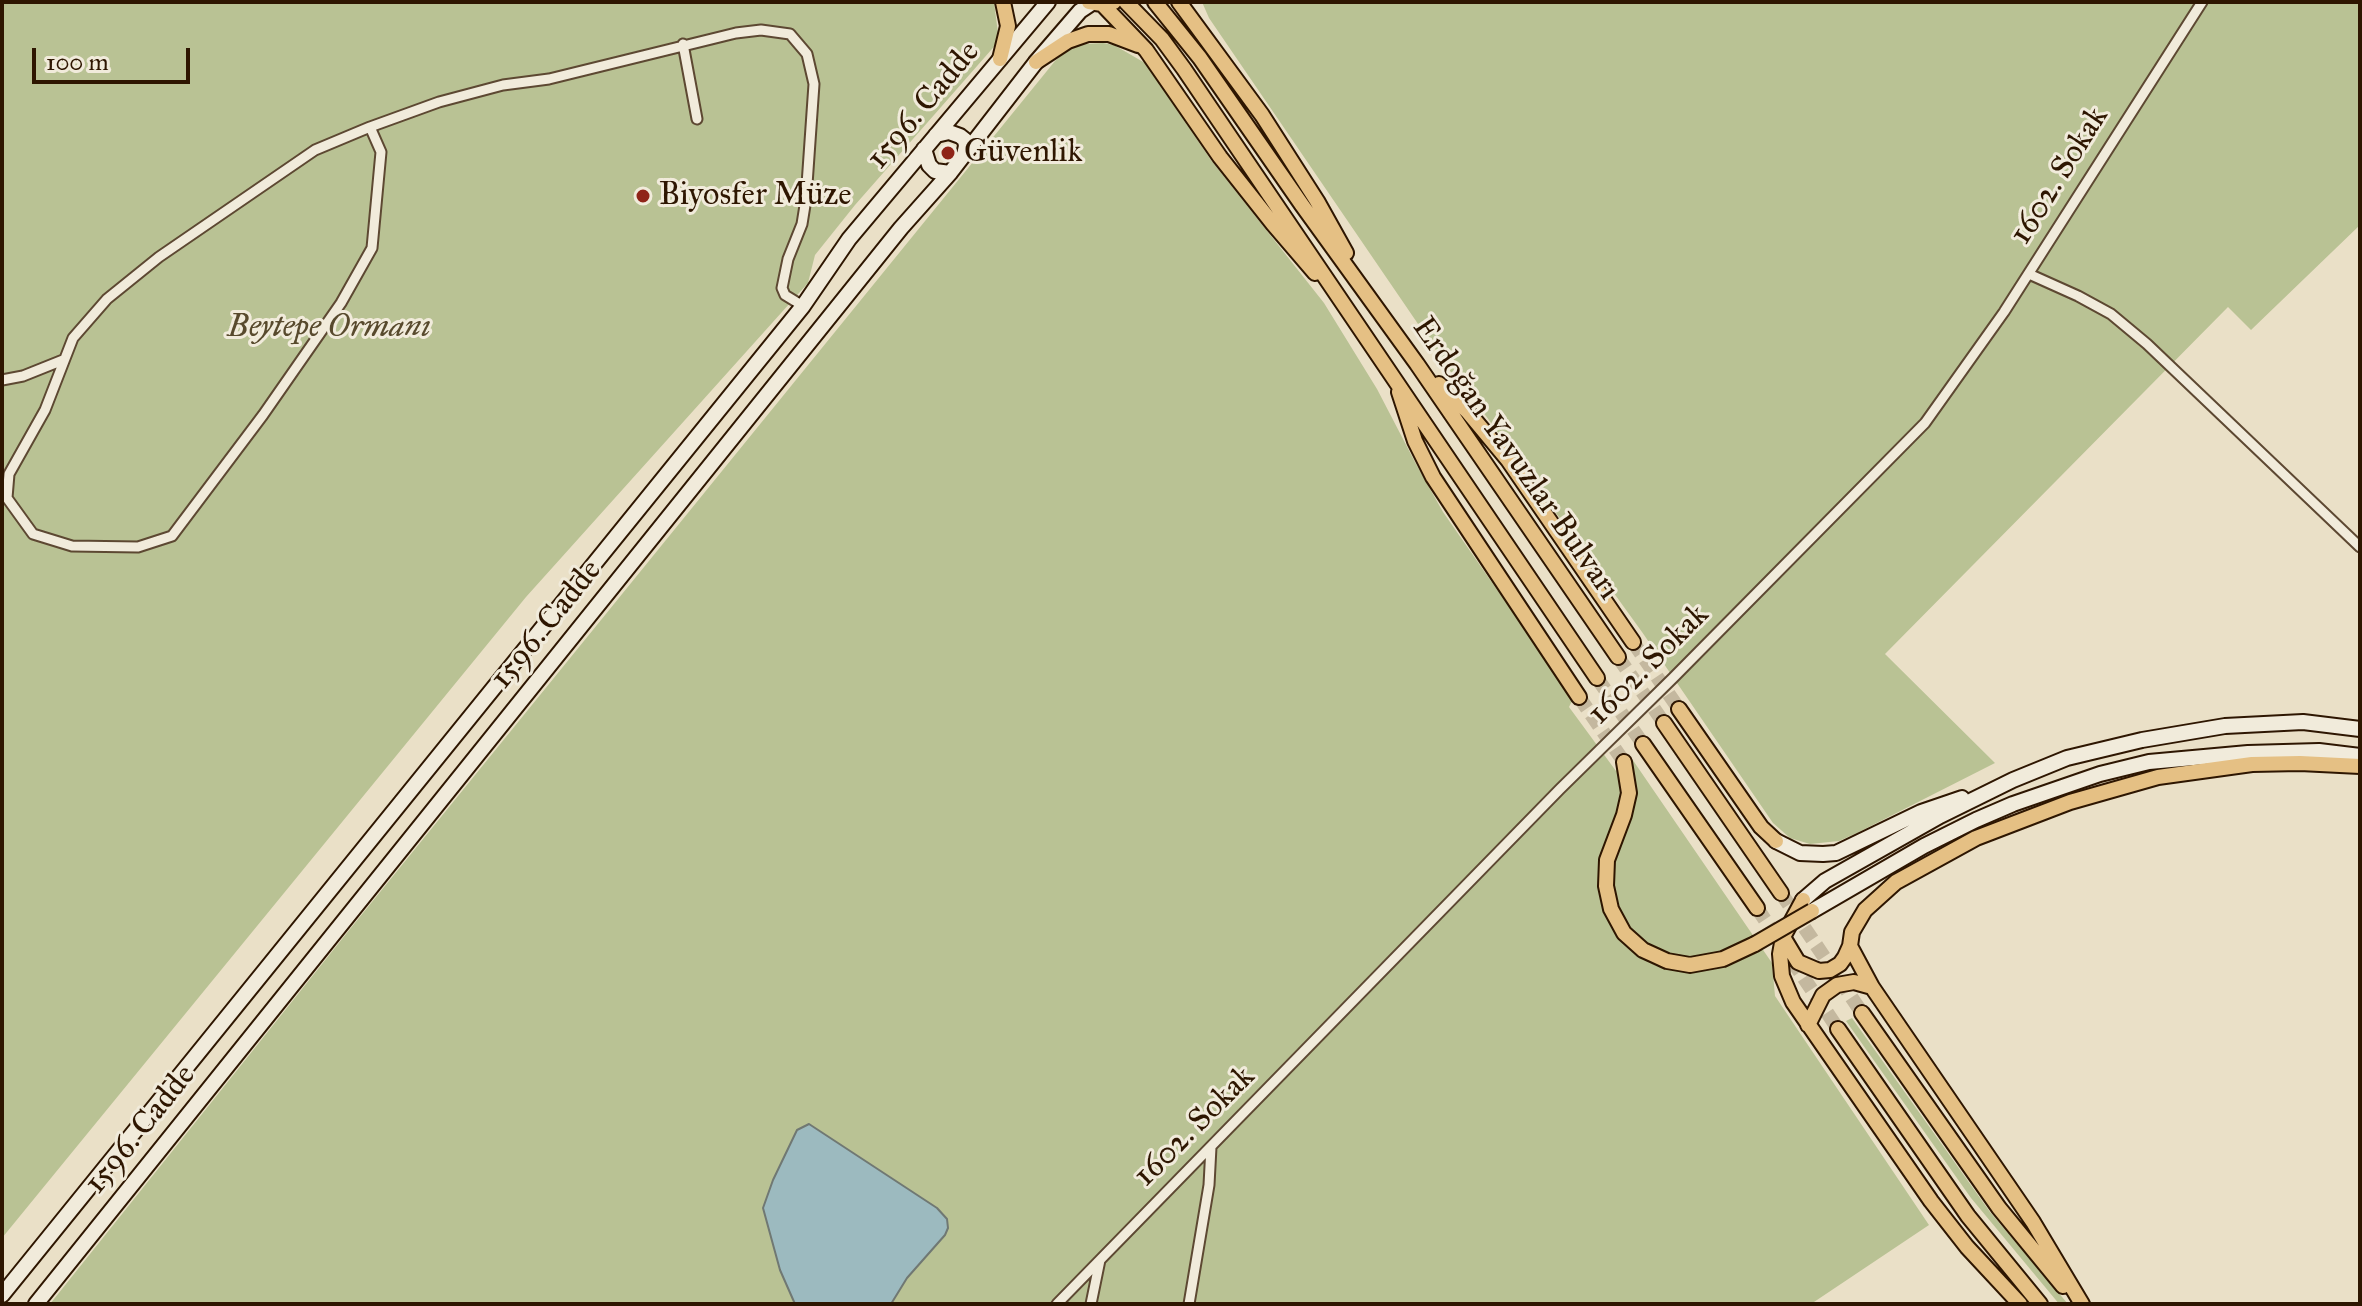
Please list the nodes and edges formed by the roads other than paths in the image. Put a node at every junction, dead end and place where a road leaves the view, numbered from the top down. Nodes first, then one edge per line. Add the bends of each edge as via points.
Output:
1 (1003, 2) edge
2 (1048, 2) edge
3 (1155, 2) edge
4 (1179, 2) edge
5 (1190, 2) edge
6 (2202, 2) edge
7 (1099, 3) edge
8 (1129, 4) edge
9 (1206, 37) junction
10 (683, 44) junction
11 (1146, 50) junction
12 (1000, 59) junction
13 (1036, 62) junction
14 (697, 119) dead end
15 (370, 127) junction
16 (936, 135) junction
17 (924, 149) junction
18 (964, 155) junction
19 (950, 173) junction
20 (2029, 274) junction
21 (1366, 292) junction
22 (803, 306) junction
23 (1351, 314) junction
24 (63, 360) junction
25 (1417, 364) junction
26 (2, 380) edge
27 (1396, 380) junction
28 (2360, 547) edge
29 (1633, 642) tunnel mouth
30 (1618, 657) tunnel mouth
31 (1597, 678) tunnel mouth
32 (1579, 697) tunnel mouth
33 (1679, 709) tunnel mouth
34 (1664, 723) tunnel mouth
35 (2360, 729) edge
36 (1643, 744) tunnel mouth
37 (2360, 756) edge
38 (1624, 762) tunnel mouth
39 (2360, 766) edge
40 (1994, 789) junction
41 (1781, 893) tunnel mouth
42 (1807, 905) junction
43 (1757, 908) tunnel mouth
44 (1783, 937) junction
45 (1850, 946) junction
46 (1872, 987) junction
47 (1862, 1013) tunnel mouth
48 (1808, 1025) junction
49 (1838, 1029) tunnel mouth
50 (1211, 1147) junction
51 (1101, 1260) junction
52 (2, 1295) edge
53 (36, 1304) edge
54 (1057, 1304) edge
55 (1091, 1304) edge
56 (1189, 1304) edge
57 (2020, 1304) edge
58 (2040, 1304) edge
59 (2081, 1304) edge

1 - 12 main road via 1008,26
2 - 12 main road, 1596. Cadde
3 - 21 main road, Erdoğan Yavuzlar Bulvarı
4 - 9 main road, Erdoğan Yavuzlar Bulvarı
5 - 9 main road
6 - 20 street, 1602. Sokak
7 - 11 main road, Erdoğan Yavuzlar Bulvarı
7 - 13 main road, 1596. Cadde via 1080,11
8 - 23 main road, Erdoğan Yavuzlar Bulvarı via 1184,69
9 - 21 main road, Erdoğan Yavuzlar Bulvarı via 1317,201
10 - 14 street
10 - 15 street via 549,79 477,91
10 - 22 street via 761,30 790,34 807,54 814,84 806,199 782,288
11 - 13 main road via 1109,34 1088,34
11 - 23 main road, Erdoğan Yavuzlar Bulvarı via 1247,192
12 - 16 main road, 1596. Cadde
13 - 18 main road, 1596. Cadde
15 - 24 street via 315,150 159,257 107,299 73,338
15 - 24 street via 381,152 372,248 341,303 172,536 138,547 72,546 33,534 7,498 9,474 45,410
16 - 17 main road, 1596. Cadde
16 - 18 main road via 960,136 965,140
17 - 19 main road via 935,171
17 - 22 main road, 1596. Cadde via 849,239
18 - 19 main road, 1596. Cadde
19 - 53 main road, 1596. Cadde
20 - 28 street via 2111,314
20 - 50 street, 1602. Sokak via 1925,423
21 - 25 main road, Erdoğan Yavuzlar Bulvarı
22 - 52 main road, 1596. Cadde
23 - 27 main road, Erdoğan Yavuzlar Bulvarı
24 - 26 street
25 - 29 main road via 1508,460
25 - 30 main road, Erdoğan Yavuzlar Bulvarı
27 - 31 main road, Erdoğan Yavuzlar Bulvarı
27 - 32 main road via 1433,477
33 - 40 main road via 1761,827 1800,853 1836,853 1921,812
34 - 41 main road
35 - 40 main road via 2283,722 2182,733 2067,758
36 - 43 main road
37 - 42 main road via 2248,753 2149,762 2100,774 1997,810
38 - 42 main road, bridge via 1629,793 1610,848 1606,886 1624,933 1643,950 1690,965 1723,959 1755,944
39 - 45 main road via 2252,764 2158,777 2037,813 1976,838 1896,882 1865,910
40 - 42 main road via 1816,887
42 - 44 main road
44 - 45 main road via 1798,962 1819,971 1840,964
44 - 48 main road via 1782,976
45 - 46 main road
46 - 48 main road via 1846,982 1830,989
46 - 59 main road via 2033,1222
47 - 59 main road via 1999,1208
48 - 57 main road via 1953,1229
49 - 58 main road via 1968,1216
50 - 51 street, 1602. Sokak
50 - 56 street
51 - 54 street, 1602. Sokak
51 - 55 street

